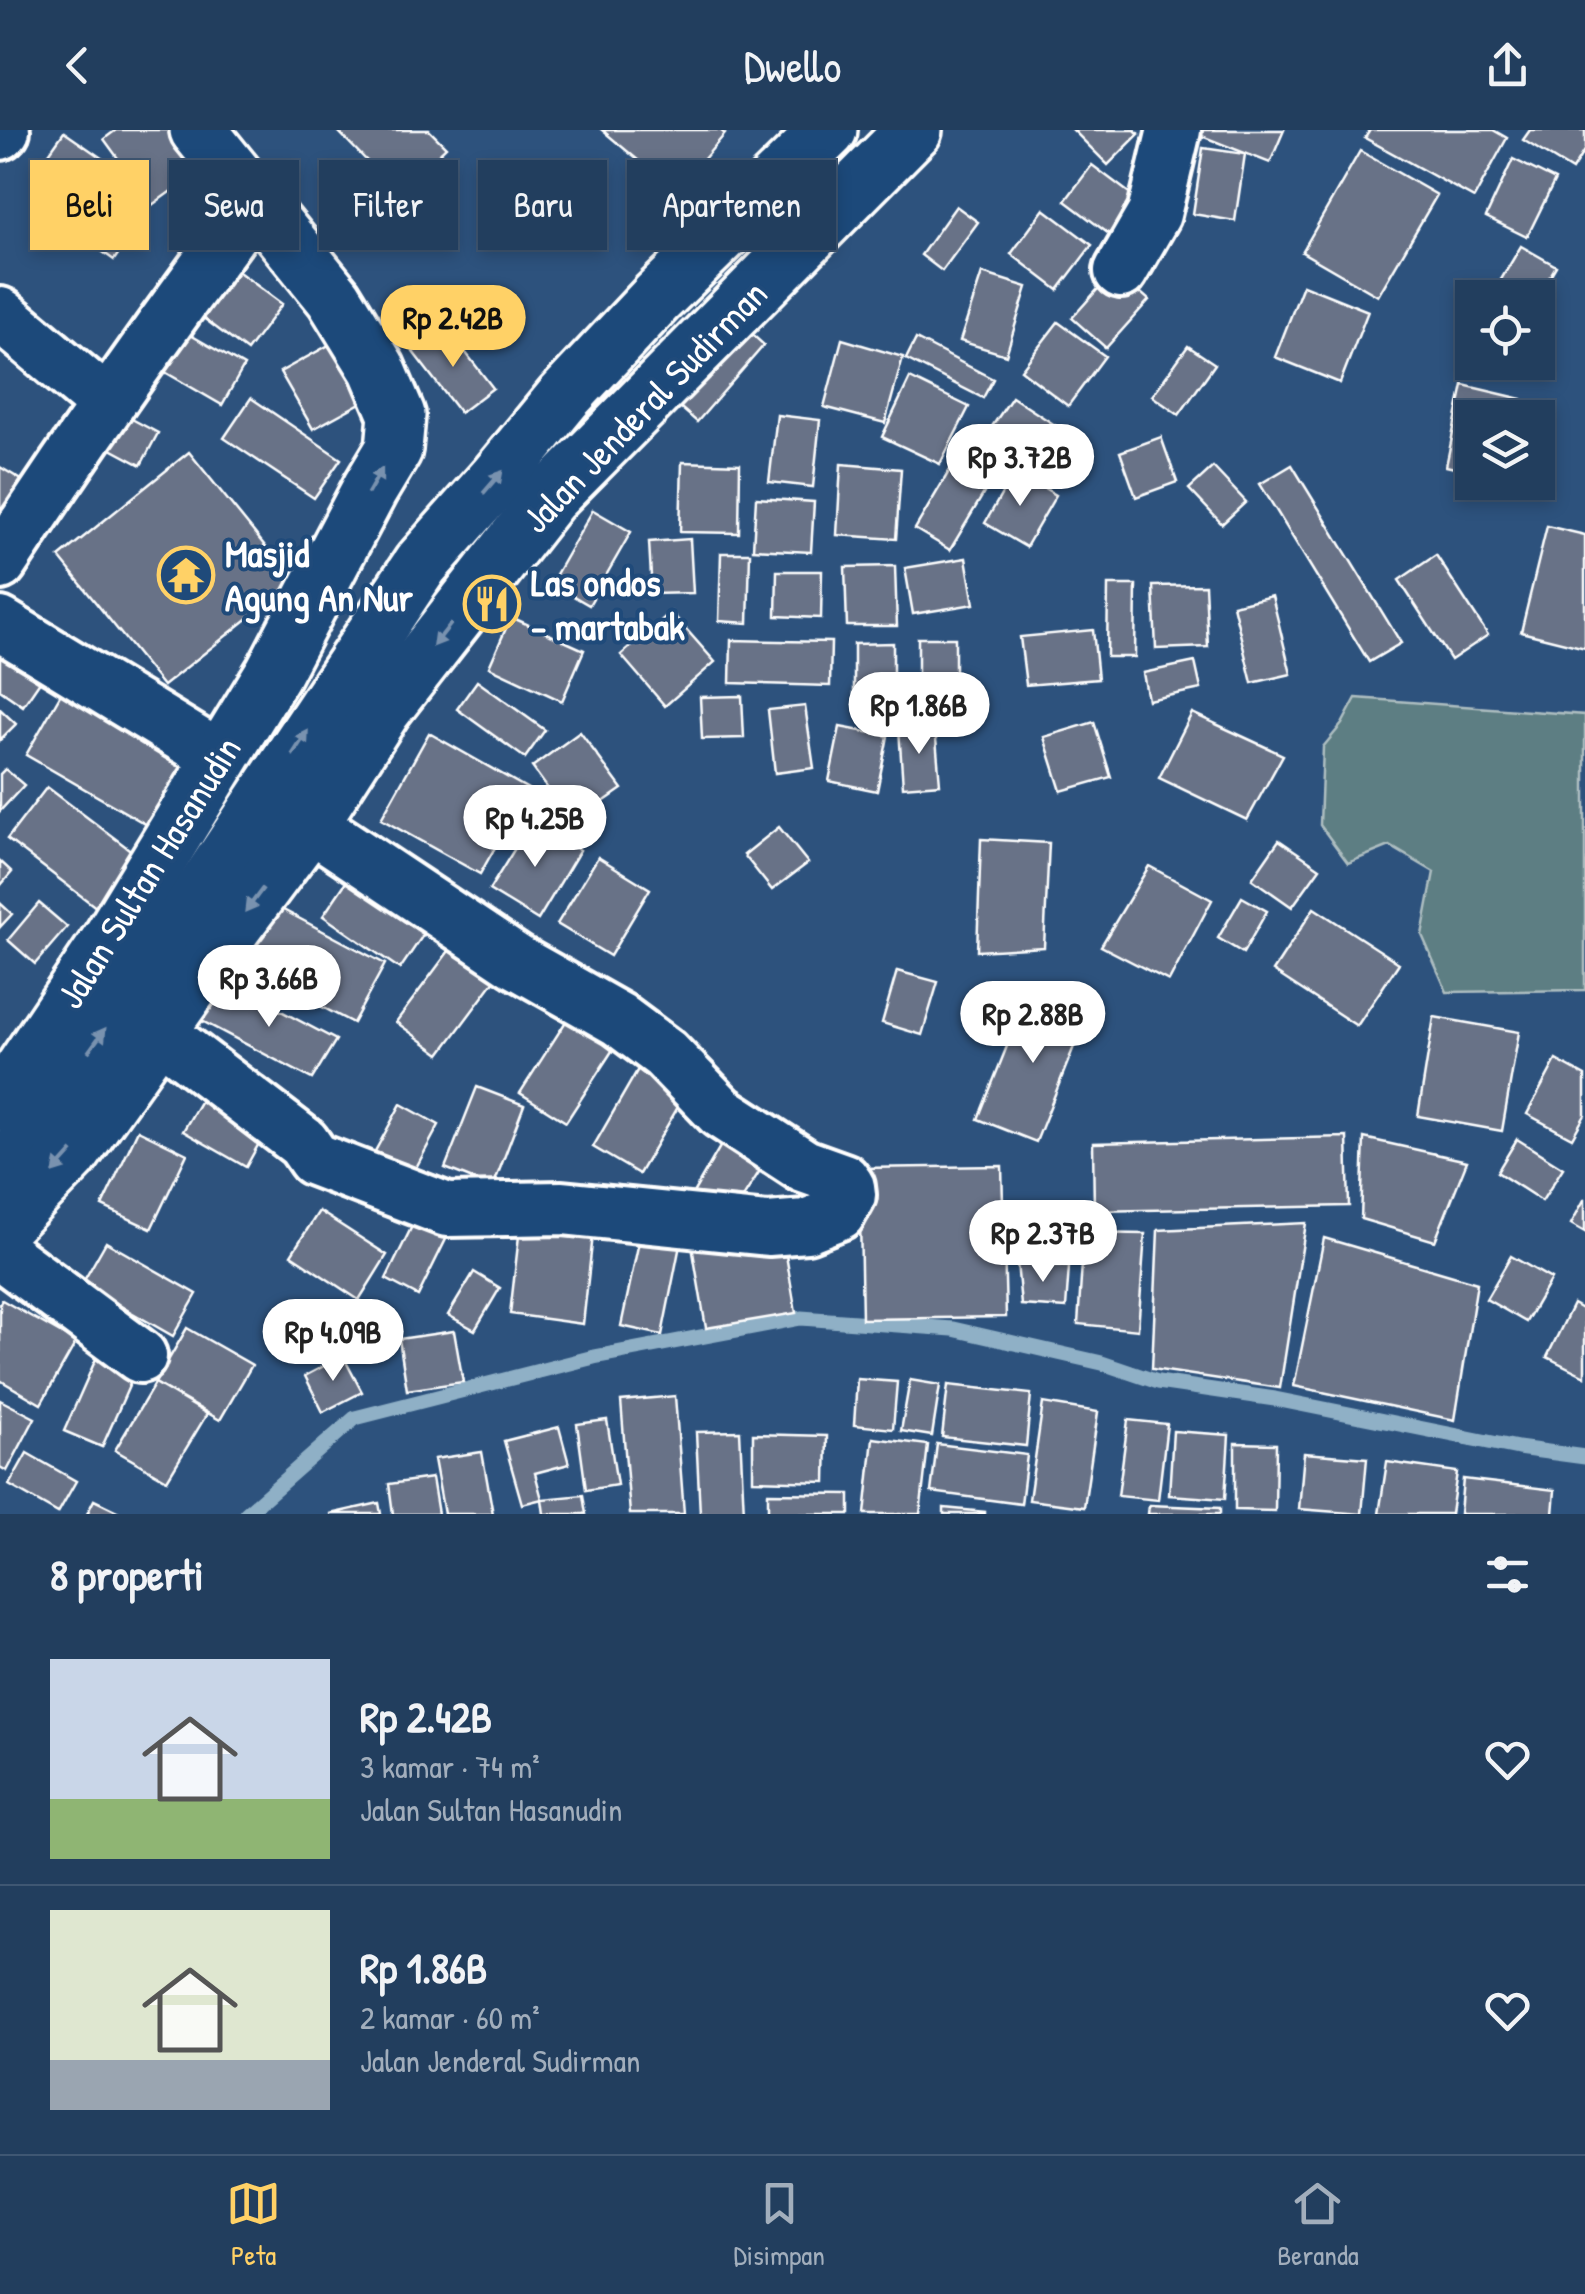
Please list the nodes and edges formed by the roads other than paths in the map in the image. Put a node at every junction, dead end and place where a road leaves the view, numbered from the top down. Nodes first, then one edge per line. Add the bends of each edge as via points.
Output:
1 (198, 130) edge
2 (829, 130) edge
3 (914, 130) edge
4 (1174, 130) edge
5 (222, 160) edge
6 (218, 250) edge
7 (295, 250) edge
8 (1121, 272) dead end
9 (0, 314) edge
10 (107, 404) junction
11 (0, 563) edge
12 (0, 624) edge
13 (220, 758) junction
14 (270, 788) junction
15 (310, 824) junction
16 (158, 1032) junction
17 (0, 1103) edge
18 (0, 1177) edge
19 (0, 1228) edge
20 (0, 1252) edge
21 (140, 1356) dead end

1 - 5 main road, Jalan Sultan Hasanudin
14 -> 2 main road, Jalan Jenderal Sudirman via 421,564 657,298
3 -> 15 main road, Jalan Jenderal Sudirman via 548,498 383,710
4 - 8 street via 1154,214
6 - 10 street
13 -> 7 main road, Jalan Sultan Hasanudin via 394,449 398,415 377,368
9 - 10 street
10 - 11 street
12 - 13 street
13 - 17 main road, Jalan Sultan Hasanudin
14 - 15 main road
18 -> 14 main road, Jalan Jenderal Sudirman
15 -> 16 main road, Jalan Jenderal Sudirman
15 - 16 street via 517,962 618,1019 665,1054 720,1112 804,1166 843,1180 849,1195 840,1213 806,1226 768,1229 562,1208 447,1210 314,1159 303,1143
16 -> 19 main road, Jalan Jenderal Sudirman via 70,1156
20 - 21 street

